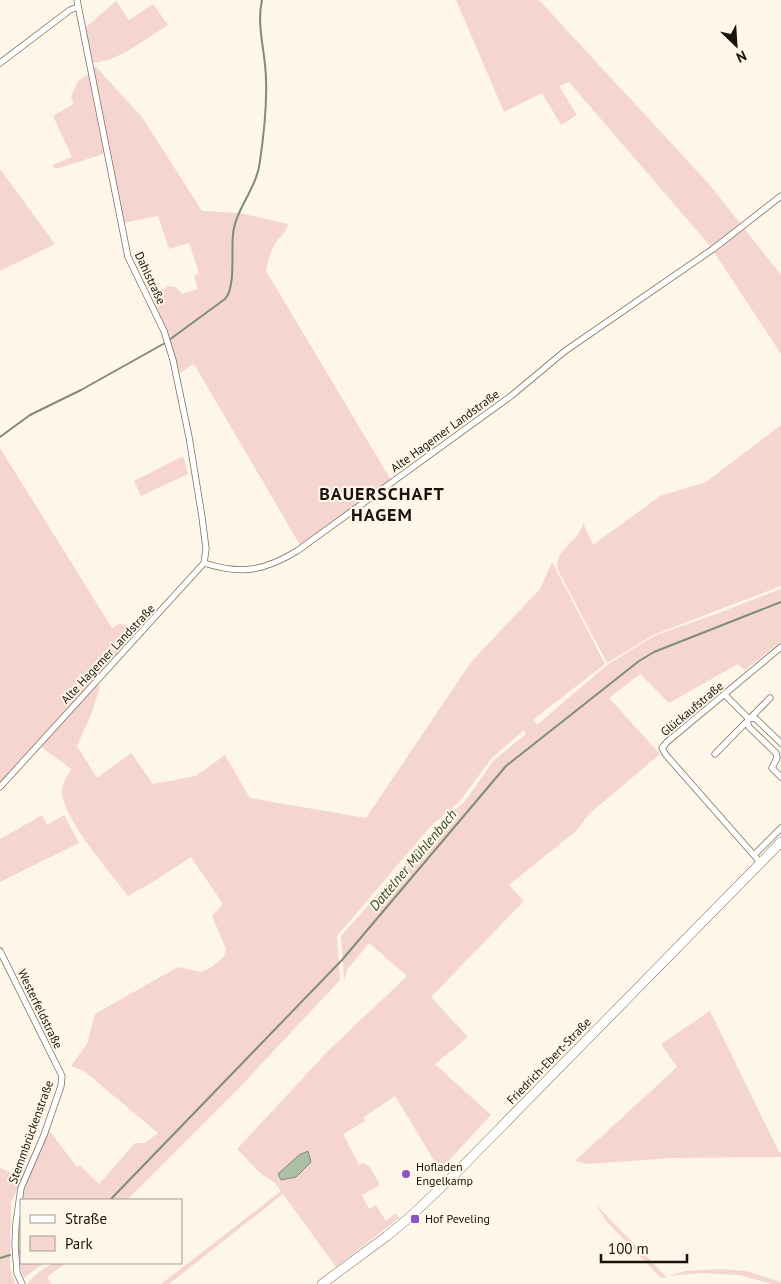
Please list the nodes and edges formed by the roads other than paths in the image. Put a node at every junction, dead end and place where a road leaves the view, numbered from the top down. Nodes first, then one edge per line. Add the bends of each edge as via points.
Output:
1 (77, 3) edge
2 (0, 63) edge
3 (781, 196) edge
4 (204, 563) junction
5 (781, 647) edge
6 (724, 694) junction
7 (770, 698) dead end
8 (749, 720) junction
9 (781, 743) edge
10 (715, 754) dead end
11 (781, 777) edge
12 (0, 787) edge
13 (781, 828) edge
14 (781, 842) edge
15 (757, 859) junction
16 (0, 951) edge
17 (62, 1076) joint
18 (22, 1284) edge
19 (322, 1284) edge

1 - 2 street
1 - 4 street, Dahlstraße via 128,257 164,331 173,360 202,516 206,549
3 - 4 street, Alte Hagemer Landstraße via 712,249 565,351 511,396 297,551 259,570 233,571
4 - 12 street, Alte Hagemer Landstraße
5 - 6 street, Glückaufstraße
6 - 8 street
6 - 15 street, Glückaufstraße via 662,748
7 - 8 street
8 - 9 street via 756,719
8 - 10 street
8 - 11 street via 749,727 776,753 772,768
13 - 15 street, Friedrich-Ebert-Straße
14 - 15 main road, Friedrich-Ebert-Straße
15 - 19 main road, Friedrich-Ebert-Straße via 453,1176 398,1227
16 - 17 street, Westerfeldstraße
17 - 18 street, Stemmbrückenstraße via 46,1127 21,1188 15,1244 17,1272

